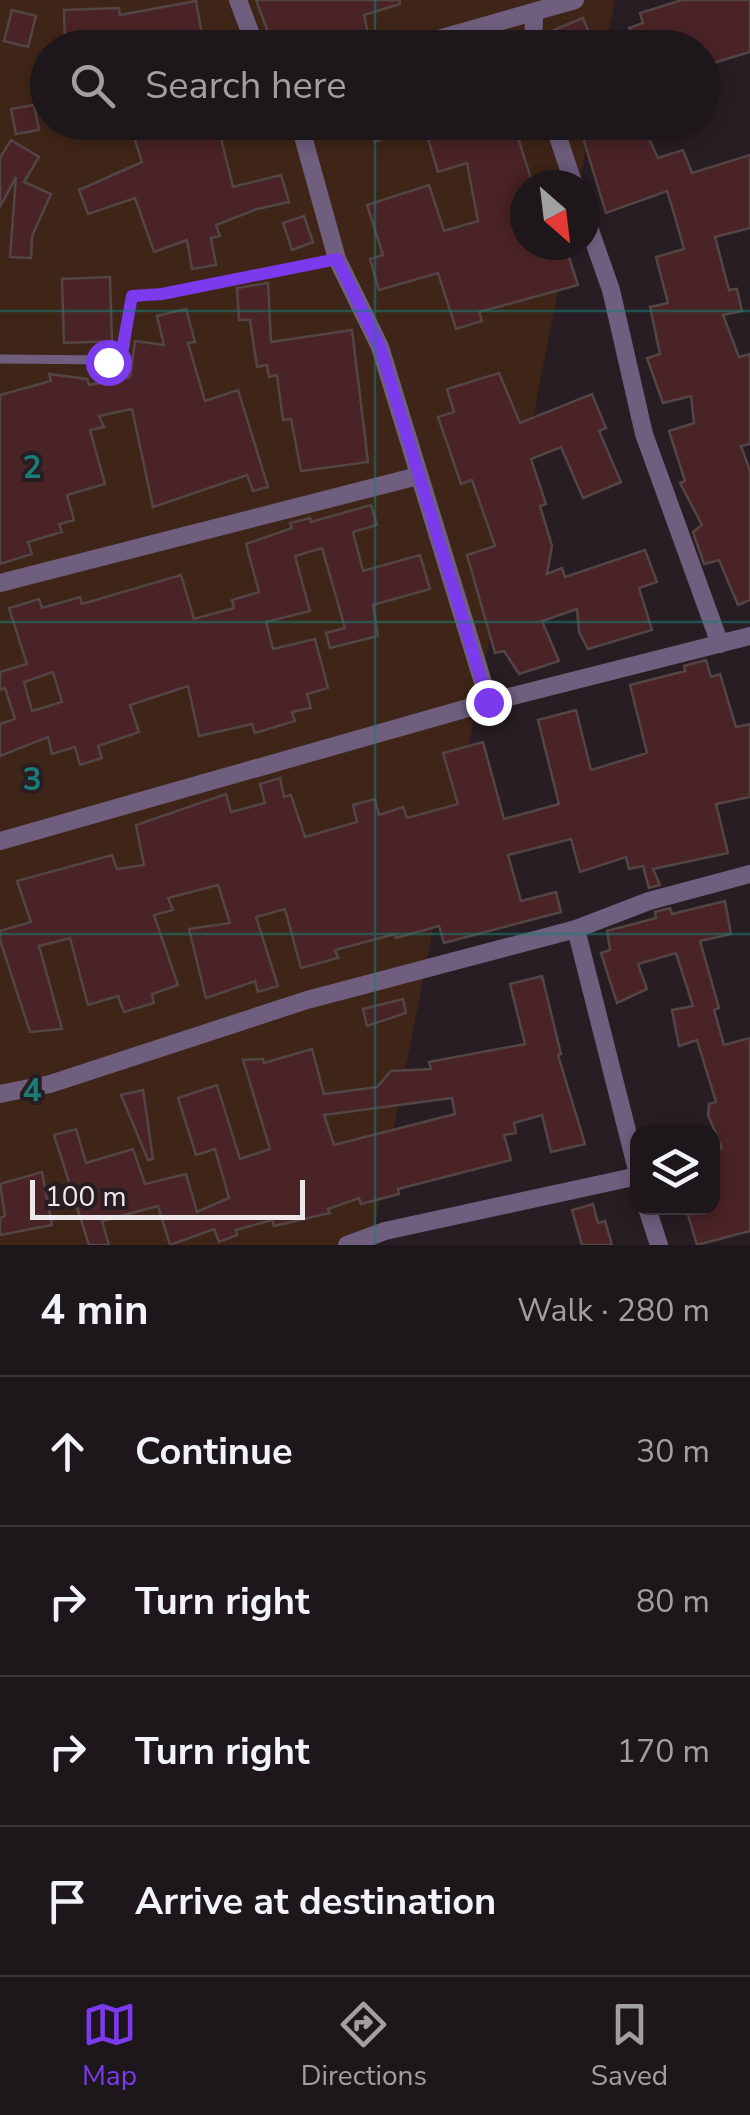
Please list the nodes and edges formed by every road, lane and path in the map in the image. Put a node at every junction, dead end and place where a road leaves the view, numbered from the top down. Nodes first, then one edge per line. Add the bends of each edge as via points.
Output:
1 (238, 0) edge
2 (576, 0) edge
3 (534, 15) junction
4 (249, 30) edge
5 (476, 30) edge
6 (534, 30) edge
7 (304, 140) edge
8 (559, 140) edge
9 (569, 170) edge
10 (337, 259) junction
11 (600, 259) edge
12 (0, 358) edge
13 (418, 476) junction
14 (0, 583) edge
15 (750, 636) edge
16 (720, 644) junction
17 (488, 702) junction
18 (0, 842) edge
19 (750, 874) edge
20 (576, 929) junction
21 (0, 1094) edge
22 (630, 1143) edge
23 (630, 1177) edge
24 (650, 1215) edge
25 (346, 1245) edge
26 (659, 1245) edge

1 - 4 street
2 - 3 street
3 - 5 street
3 - 6 street
7 - 10 street
8 - 9 street
10 - 12 lane via 132,296 125,347 115,360
10 - 13 street via 374,330
11 - 16 street via 644,434
13 - 14 street
13 - 17 street
15 - 16 street
16 - 17 street
17 - 18 street
19 - 20 street
20 - 21 street via 307,1000 50,1084
20 - 22 street
23 - 25 street
24 - 26 street

